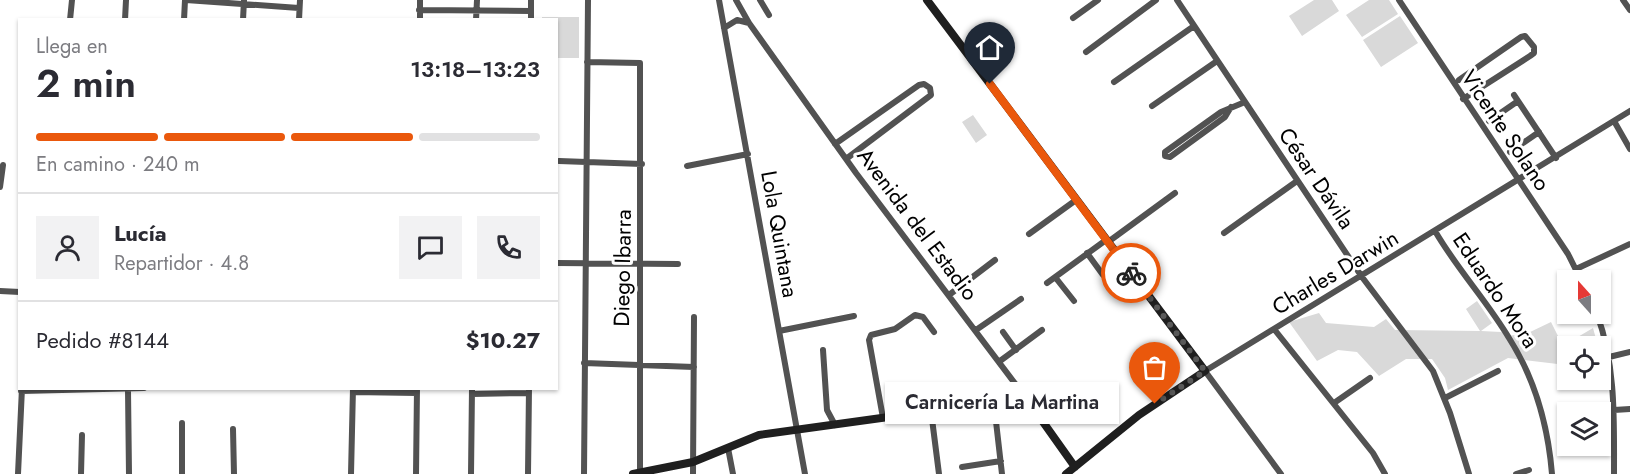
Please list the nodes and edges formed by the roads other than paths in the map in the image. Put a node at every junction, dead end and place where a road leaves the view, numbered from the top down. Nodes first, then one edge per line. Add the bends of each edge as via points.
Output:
1 (72, 0) edge
2 (126, 0) edge
3 (186, 0) edge
4 (300, 0) edge
5 (420, 0) edge
6 (477, 0) edge
7 (531, 0) edge
8 (588, 0) edge
9 (719, 0) edge
10 (736, 0) edge
11 (760, 0) edge
12 (927, 0) edge
13 (1098, 0) edge
14 (1156, 0) edge
15 (1177, 0) edge
16 (1399, 0) edge
17 (1625, 1) edge
18 (244, 2) edge
19 (299, 8) junction
20 (419, 10) junction
21 (477, 10) junction
22 (1630, 10) edge
23 (531, 11) junction
24 (769, 15) dead end
25 (70, 18) edge
26 (125, 18) edge
27 (184, 18) edge
28 (243, 18) edge
29 (298, 18) edge
30 (420, 18) edge
31 (476, 18) edge
32 (531, 18) edge
33 (1073, 18) dead end
34 (749, 23) junction
35 (1194, 26) junction
36 (724, 28) junction
37 (1086, 52) dead end
38 (1217, 61) junction
39 (587, 62) junction
40 (1459, 80) dead end
41 (1114, 82) dead end
42 (1514, 95) dead end
43 (1463, 99) junction
44 (1518, 101) junction
45 (1245, 102) junction
46 (1152, 106) dead end
47 (1231, 107) junction
48 (1630, 111) edge
49 (1489, 121) dead end
50 (1614, 121) junction
51 (1539, 132) junction
52 (835, 144) junction
53 (1630, 149) edge
54 (1509, 152) dead end
55 (748, 154) junction
56 (1556, 158) junction
57 (846, 159) junction
58 (559, 161) dead end
59 (587, 162) junction
60 (642, 164) junction
61 (3, 165) dead end
62 (687, 166) dead end
63 (1519, 180) junction
64 (1297, 182) junction
65 (0, 187) edge
66 (1175, 193) dead end
67 (1076, 200) junction
68 (1435, 231) junction
69 (1224, 233) dead end
70 (1029, 234) dead end
71 (1107, 241) junction
72 (1630, 244) edge
73 (1087, 254) junction
74 (995, 260) dead end
75 (558, 263) edge
76 (585, 264) junction
77 (640, 264) junction
78 (678, 264) dead end
79 (1576, 268) joint
80 (1103, 275) dead end
81 (1055, 277) junction
82 (1362, 278) junction
83 (1047, 283) dead end
84 (0, 291) edge
85 (18, 292) edge
86 (950, 295) junction
87 (1021, 299) dead end
88 (1074, 300) dead end
89 (855, 315) dead end
90 (694, 317) dead end
91 (1274, 329) junction
92 (976, 330) junction
93 (1042, 330) dead end
94 (779, 331) junction
95 (934, 332) dead end
96 (1003, 332) dead end
97 (1016, 350) junction
98 (823, 351) dead end
99 (1630, 352) edge
100 (1611, 357) edge
101 (1000, 361) junction
102 (584, 363) junction
103 (638, 366) junction
104 (694, 367) junction
105 (1205, 371) junction
106 (1498, 371) dead end
107 (1370, 378) dead end
108 (1611, 378) edge
109 (22, 390) edge
110 (128, 390) edge
111 (353, 390) edge
112 (931, 390) dead end
113 (417, 391) edge
114 (472, 391) edge
115 (529, 391) edge
116 (1026, 398) junction
117 (1444, 398) junction
118 (1334, 403) junction
119 (994, 404) junction
120 (1630, 409) edge
121 (1614, 410) junction
122 (931, 411) junction
123 (921, 413) junction
124 (883, 418) junction
125 (182, 423) dead end
126 (835, 425) junction
127 (233, 429) dead end
128 (798, 430) junction
129 (82, 435) dead end
130 (728, 447) junction
131 (1001, 461) junction
132 (693, 462) junction
133 (962, 467) dead end
134 (1075, 467) junction
135 (1529, 470) dead end
136 (18, 474) edge
137 (81, 474) edge
138 (129, 474) edge
139 (182, 474) edge
140 (234, 474) edge
141 (351, 474) edge
142 (416, 474) edge
143 (471, 474) edge
144 (528, 474) edge
145 (584, 474) edge
146 (638, 474) edge
147 (693, 474) edge
148 (733, 474) edge
149 (805, 474) edge
150 (939, 474) edge
151 (1002, 474) edge
152 (1066, 474) edge
153 (1281, 474) edge
154 (1385, 474) edge
155 (1469, 474) edge
156 (1516, 474) edge
157 (1552, 474) edge
158 (1614, 474) edge

1 - 25 street
2 - 26 street
3 - 18 street
3 - 27 street
4 - 19 street
5 - 20 street
6 - 21 street
7 - 23 street
8 - 39 street
9 - 36 street, Lola Quintana
10 - 34 street, Avenida del Estadio
11 - 24 street
12 - 67 street
13 - 33 street
14 - 37 street
15 - 35 street, César Dávila
16 - 43 street, Vicente Solano
17 - 22 street
18 - 19 street
18 - 28 street
19 - 29 street
20 - 21 street
20 - 30 street
21 - 23 street
21 - 31 street
23 - 32 street
34 - 36 street via 737,20
34 - 52 street, Avenida del Estadio
35 - 38 street, César Dávila
35 - 41 street
36 - 55 street, Lola Quintana
38 - 45 street, César Dávila
38 - 46 street
39 - 59 street
39 - 60 street, Diego Ibarra via 640,62
40 - 43 street via 1521,37 1525,36 1534,47 1530,56
42 - 44 street
43 - 63 street, Vicente Solano
44 - 49 street
44 - 51 street
45 - 47 street
45 - 64 street, César Dávila
47 - 47 street via 1165,152 1165,156 1170,157 1220,122
48 - 50 street, Charles Darwin
50 - 53 street
50 - 56 street, Charles Darwin
51 - 54 street
51 - 56 street
52 - 57 street, Avenida del Estadio
52 - 57 street via 919,85 930,88 931,95
55 - 62 street
55 - 94 street, Lola Quintana
56 - 63 street, Charles Darwin
57 - 86 street, Avenida del Estadio
58 - 59 street
59 - 60 street
59 - 76 street
60 - 77 street, Diego Ibarra
61 - 65 street
63 - 68 street, Charles Darwin
63 - 79 street, Vicente Solano
64 - 69 street
64 - 82 street, César Dávila
66 - 71 street
67 - 70 street
67 - 71 street
68 - 82 street, Charles Darwin
68 - 157 street, Eduardo Mora via 1524,365 1541,409
71 - 73 street
71 - 105 street
72 - 79 street
73 - 80 street
73 - 81 street
74 - 86 street
75 - 76 street
76 - 77 street
76 - 102 street
77 - 78 street
77 - 103 street, Diego Ibarra
81 - 83 street
81 - 88 street
82 - 91 street, Charles Darwin
82 - 117 street, César Dávila via 1433,372
84 - 85 street
86 - 92 street, Avenida del Estadio
87 - 92 street
89 - 94 street
90 - 104 street
91 - 105 street, Charles Darwin
91 - 118 street
92 - 101 street, Avenida del Estadio
93 - 97 street
94 - 128 street, Lola Quintana
95 - 124 street via 917,315 895,329 871,335
96 - 97 street
97 - 101 street
98 - 126 street via 827,410
99 - 100 street
101 - 116 street, Avenida del Estadio
102 - 103 street
102 - 145 street
103 - 104 street
103 - 146 street, Diego Ibarra
104 - 132 street
105 - 134 street, Charles Darwin via 1155,404
105 - 153 street
106 - 117 street
107 - 118 street
108 - 121 street
109 - 110 street
109 - 136 street
110 - 138 street
111 - 113 street
111 - 141 street
112 - 123 street via 920,393
113 - 142 street
114 - 115 street
114 - 143 street
115 - 144 street
116 - 119 street
116 - 134 street, Avenida del Estadio
117 - 155 street, César Dávila
118 - 154 street
119 - 122 street
119 - 131 street
120 - 121 street
121 - 158 street
122 - 123 street
122 - 150 street
123 - 124 street
124 - 126 street
125 - 139 street
126 - 128 street
127 - 140 street
128 - 130 street via 759,435
128 - 149 street, Lola Quintana
129 - 137 street
130 - 132 street
130 - 148 street
131 - 133 street
131 - 151 street
132 - 146 street
132 - 147 street
134 - 152 street, Charles Darwin
135 - 156 street

